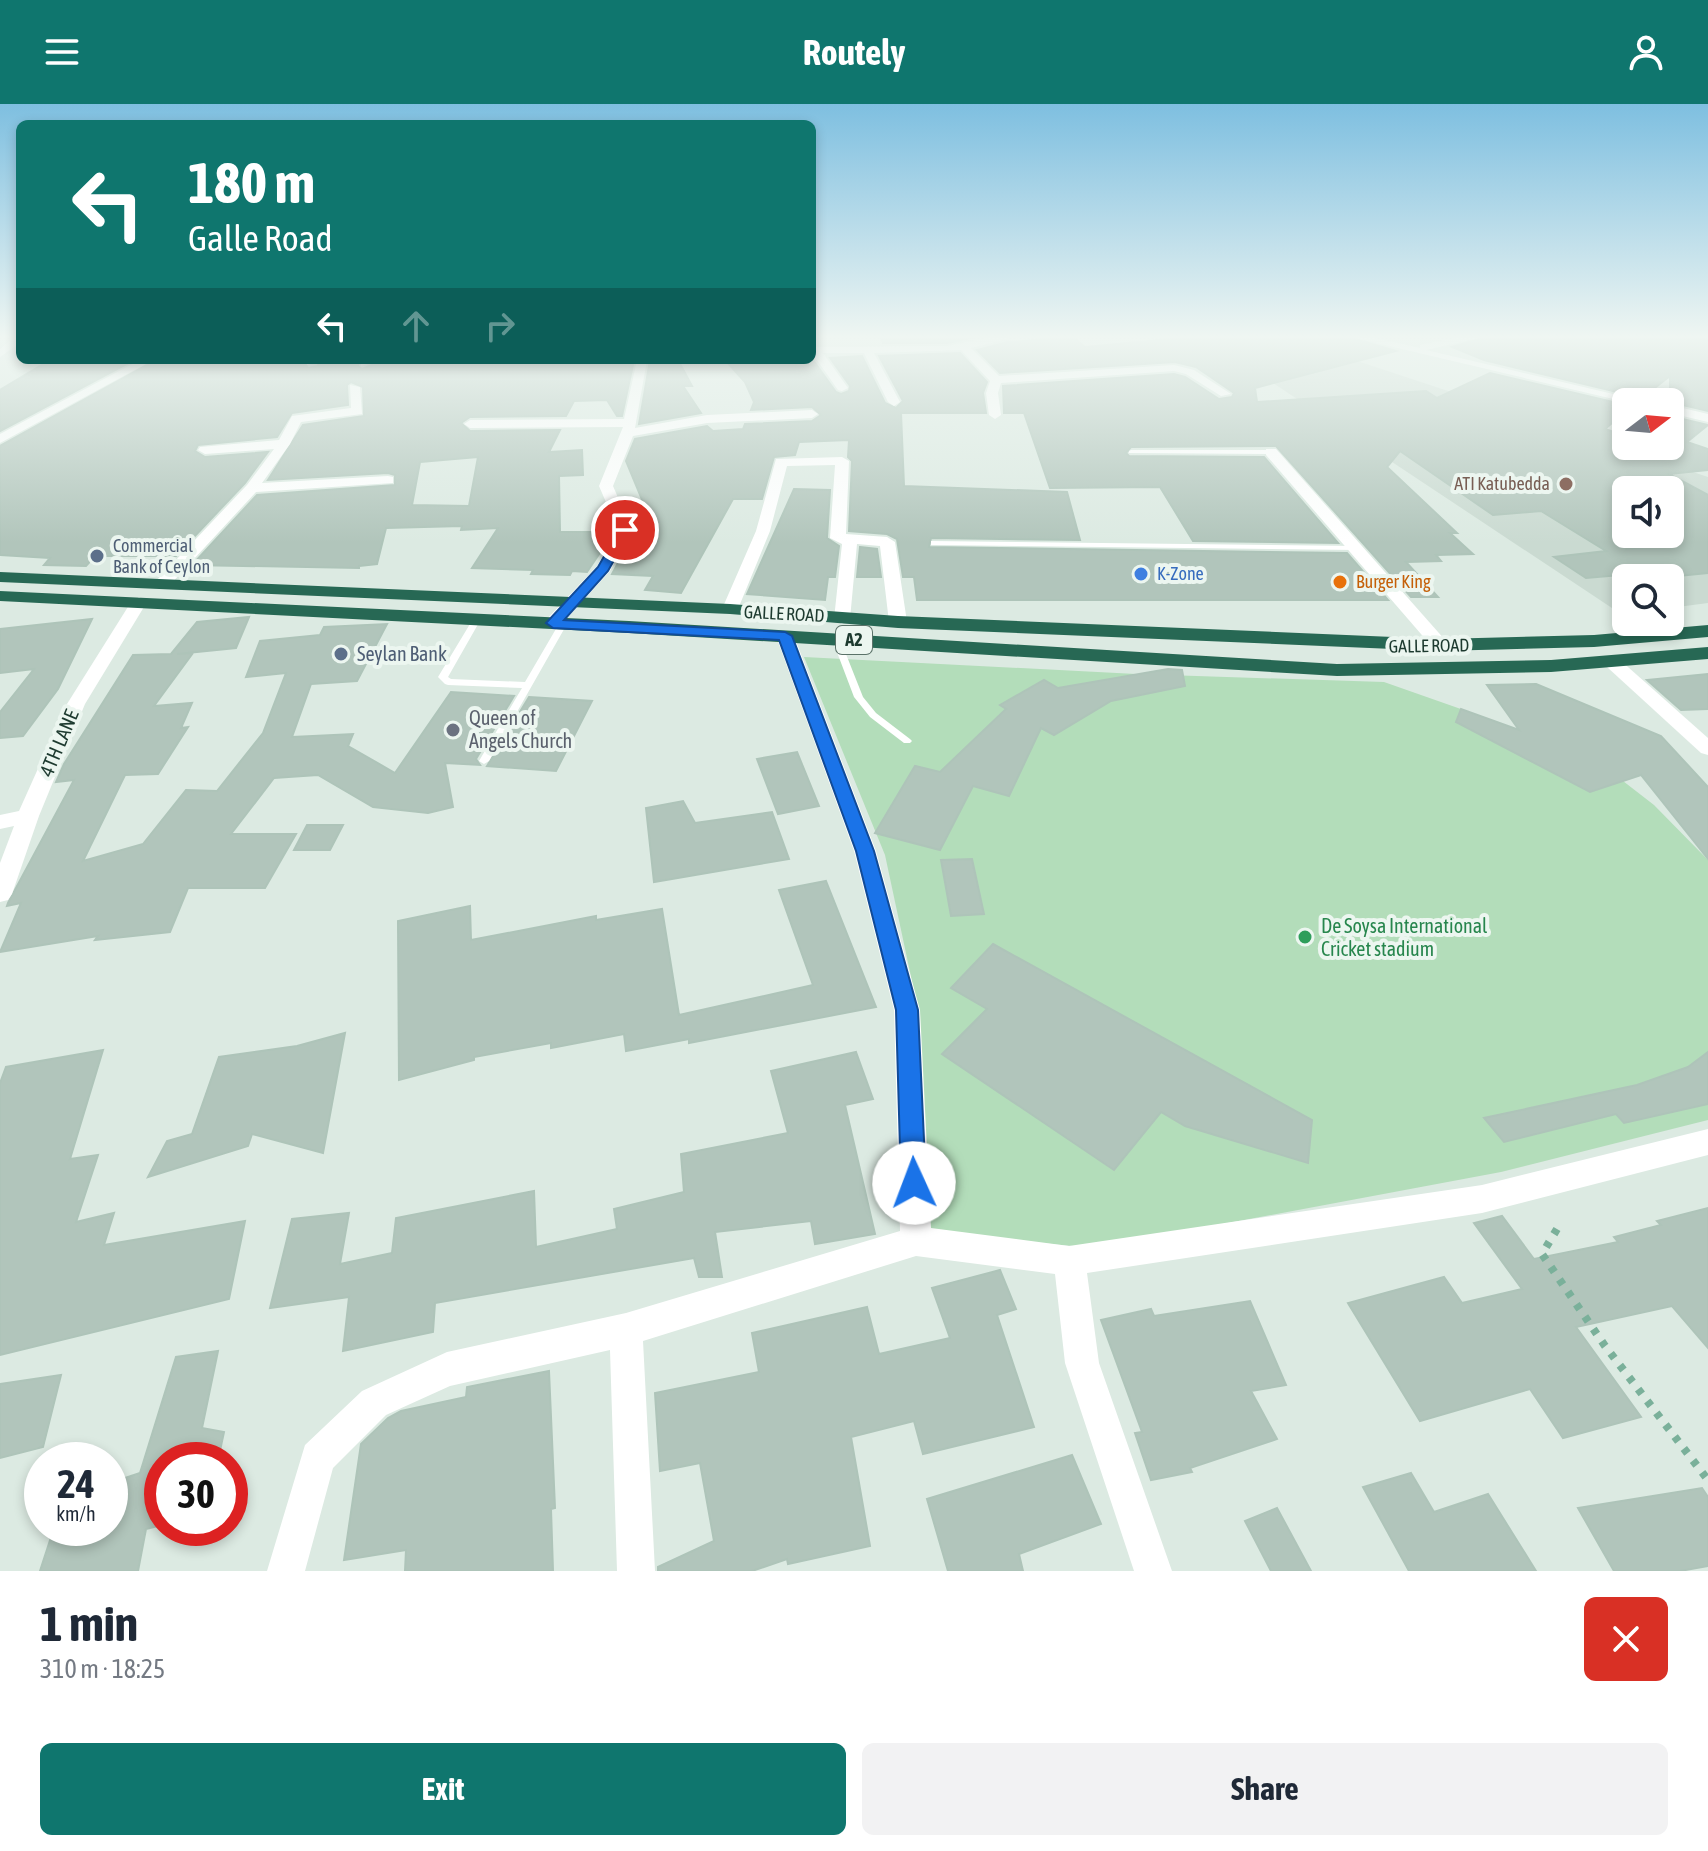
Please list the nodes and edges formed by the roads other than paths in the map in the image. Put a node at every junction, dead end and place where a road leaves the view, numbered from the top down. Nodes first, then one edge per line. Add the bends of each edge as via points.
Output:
1 (63, 405) edge
2 (357, 405) edge
3 (633, 405) edge
4 (994, 405) edge
5 (1684, 412) edge
6 (812, 414) dead end
7 (995, 415) dead end
8 (1708, 418) edge
9 (470, 424) dead end
10 (628, 428) junction
11 (0, 439) edge
12 (284, 444) junction
13 (205, 450) dead end
14 (1131, 452) dead end
15 (1271, 452) joint
16 (388, 480) dead end
17 (252, 488) junction
18 (838, 538) junction
19 (934, 543) dead end
20 (1357, 548) junction
21 (0, 577) edge
22 (162, 584) junction
23 (0, 596) edge
24 (139, 602) junction
25 (570, 602) junction
26 (730, 609) junction
27 (477, 619) junction
28 (842, 619) junction
29 (875, 621) junction
30 (898, 622) junction
31 (558, 624) junction
32 (1708, 631) edge
33 (785, 636) junction
34 (836, 639) junction
35 (868, 641) junction
36 (1440, 645) junction
37 (1708, 653) edge
38 (1613, 663) junction
39 (528, 685) junction
40 (907, 741) dead end
41 (1708, 749) edge
42 (484, 761) dead end
43 (28, 816) junction
44 (0, 822) edge
45 (0, 894) edge
46 (1708, 1142) edge
47 (916, 1241) junction
48 (1069, 1261) junction
49 (626, 1330) junction
50 (286, 1571) edge
51 (636, 1571) edge
52 (1153, 1571) edge

1 - 11 street
2 - 12 street via 358,411 296,419
3 - 10 street
4 - 7 street
5 - 8 street
6 - 10 street
9 - 10 street
10 - 25 street via 606,486 625,530 604,568
12 - 13 street
12 - 17 street
14 - 15 lane
15 - 20 street
16 - 17 street
17 - 22 street
18 - 26 street via 842,461 781,462 763,531
18 - 28 street via 850,542
18 - 30 street via 887,542
19 - 20 lane
20 - 36 street
21 - 22 highway, GALLE ROAD / A2
22 - 25 highway, GALLE ROAD / A2
23 - 24 highway, GALLE ROAD / A2
24 - 27 highway, GALLE ROAD / A2
24 - 43 street, 4TH LANE via 76,704
25 - 26 highway, GALLE ROAD / A2
25 - 31 street
26 - 28 highway, GALLE ROAD / A2
27 - 31 highway, GALLE ROAD / A2
27 - 39 lane via 443,677 448,682
28 - 29 highway, GALLE ROAD / A2
29 - 30 highway, GALLE ROAD / A2
29 - 35 highway
30 - 36 highway, GALLE ROAD / A2
31 - 33 highway, GALLE ROAD / A2
31 - 39 lane
32 - 36 highway, GALLE ROAD / A2 via 1594,641
33 - 34 highway, GALLE ROAD / A2
33 - 47 street via 865,851 907,1010
34 - 35 highway, GALLE ROAD / A2
34 - 40 lane via 859,697
35 - 38 highway, GALLE ROAD / A2 via 1337,670
37 - 38 highway, GALLE ROAD / A2
38 - 41 street
39 - 42 lane
43 - 44 street
43 - 45 street, 4TH LANE
46 - 48 street via 1482,1199
47 - 48 street
47 - 49 street
48 - 52 street via 1082,1363
49 - 50 street via 447,1369 374,1403 318,1458
49 - 51 street

